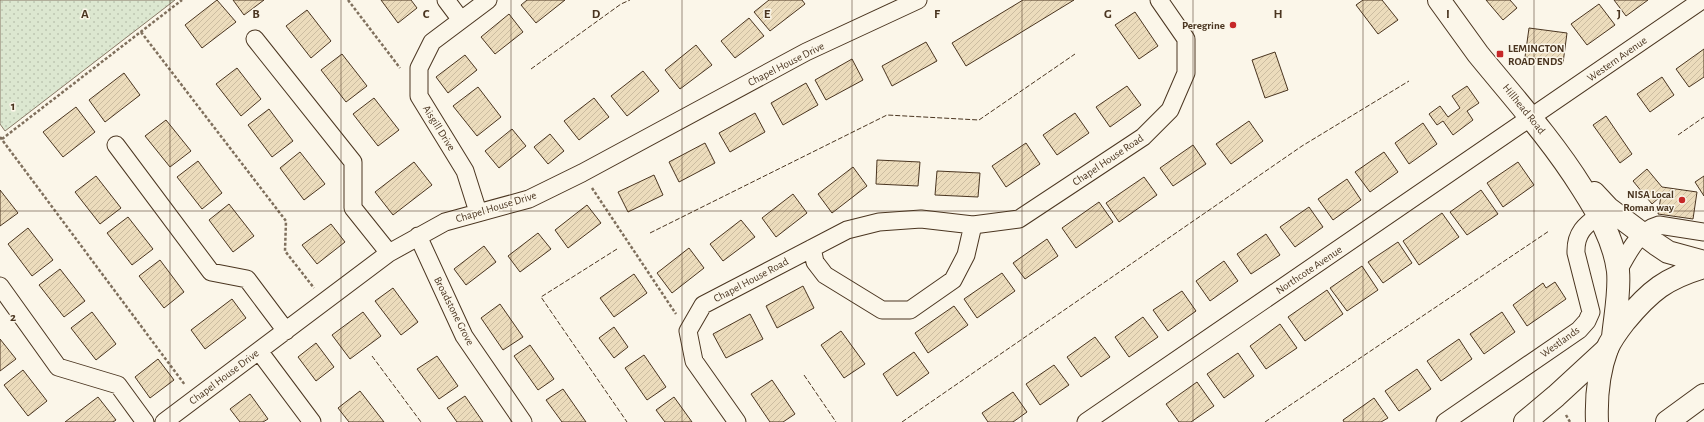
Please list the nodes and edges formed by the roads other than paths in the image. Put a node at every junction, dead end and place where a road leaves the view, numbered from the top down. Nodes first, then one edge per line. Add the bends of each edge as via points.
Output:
1 (446, 0) edge
2 (488, 0) edge
3 (918, 0) edge
4 (1159, 0) edge
5 (1424, 0) edge
6 (1439, 0) edge
7 (1696, 2) edge
8 (461, 20) junction
9 (255, 39) dead end
10 (1478, 53) junction
11 (1532, 118) junction
12 (116, 145) dead end
13 (1604, 211) junction
14 (478, 212) junction
15 (973, 225) junction
16 (1704, 232) edge
17 (1642, 233) junction
18 (418, 236) junction
19 (812, 248) junction
20 (389, 253) junction
21 (1704, 262) edge
22 (1704, 267) edge
23 (1618, 271) junction
24 (0, 286) edge
25 (286, 331) junction
26 (1610, 343) junction
27 (259, 351) junction
28 (1704, 395) edge
29 (145, 422) edge
30 (164, 422) edge
31 (312, 422) edge
32 (523, 422) edge
33 (737, 422) edge
34 (1086, 422) edge
35 (1445, 422) edge
36 (1525, 422) edge
37 (1597, 422) edge
38 (1667, 422) edge

1 - 8 street
2 - 8 street, Aisgill Drive
3 - 14 street, Chapel House Drive via 806,52 529,199
4 - 15 street, Chapel House Road via 1186,39 1186,73 1170,110 1143,137 1019,220
5 - 10 main road, Hillhead Road via 1446,30
6 - 10 main road, Hillhead Road
7 - 11 street, Western Avenue
8 - 14 street, Aisgill Drive via 432,42 419,68 419,96 465,171
9 - 20 street via 353,162 353,208
10 - 11 main road, Hillhead Road
11 - 13 main road, Hillhead Road
11 - 34 street, Northcote Avenue
12 - 25 street via 211,272 247,279
13 - 17 main road, Hillhead Road
13 - 23 main road, Hillhead Road
13 - 35 street, Westlands via 1584,227 1576,245 1591,312 1587,321 1579,330
14 - 18 street, Chapel House Drive via 445,222
15 - 19 street, Chapel House Road via 921,219 879,222 847,230
15 - 19 street via 966,255 953,280 910,310 882,310 825,276 815,262
16 - 17 street via 1659,225
17 - 21 main road, Hillhead Road via 1668,252
17 - 23 street
18 - 20 street, Chapel House Drive
18 - 32 street, Broadstone Grove via 464,336
19 - 33 street, Chapel House Road via 703,305 688,332 694,361
20 - 25 street, Chapel House Drive
22 - 26 main road via 1671,279 1649,294
23 - 26 main road, Hillhead Road via 1618,293
24 - 29 street via 58,367 118,385
25 - 27 street, Chapel House Drive
26 - 36 main road via 1556,396
26 - 37 main road via 1599,374
27 - 30 street, Chapel House Drive
27 - 31 street
28 - 38 main road

